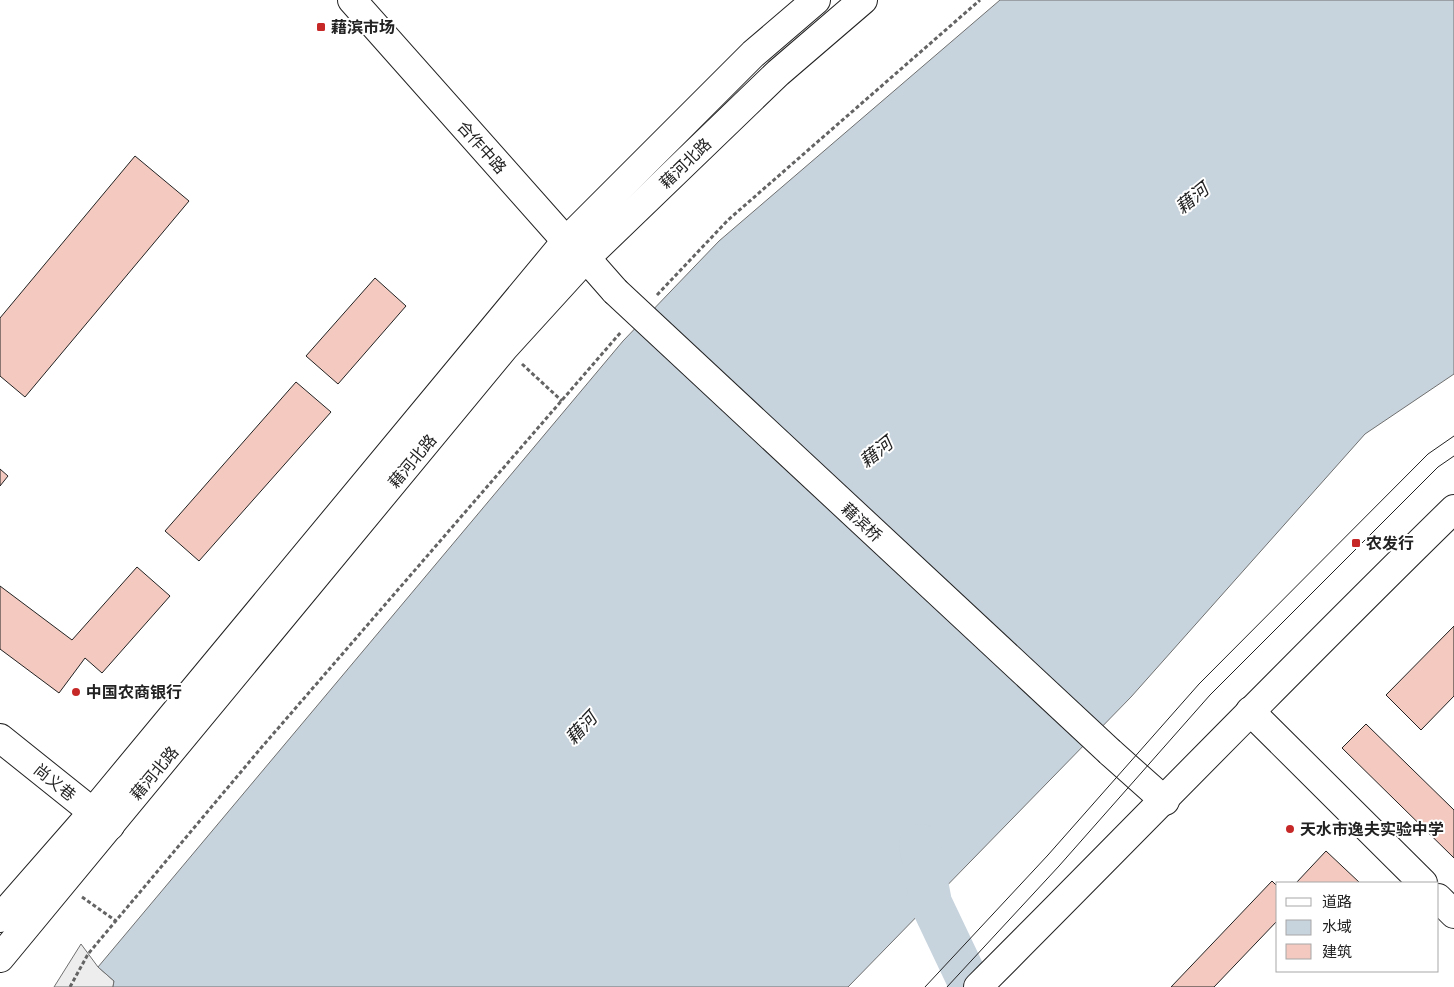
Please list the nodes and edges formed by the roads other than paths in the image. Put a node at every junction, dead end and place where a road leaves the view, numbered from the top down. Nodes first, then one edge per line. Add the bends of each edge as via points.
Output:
1 (352, 0) edge
2 (816, 0) edge
3 (863, 0) edge
4 (576, 249) junction
5 (615, 291) joint
6 (1454, 509) edge
7 (1250, 711) junction
8 (0, 738) edge
9 (1164, 801) junction
10 (101, 820) junction
11 (1422, 882) edge
12 (1439, 899) edge
13 (1454, 914) edge
14 (0, 918) edge
15 (0, 958) edge
16 (978, 987) edge

1 - 4 main road, 合作中路
2 - 4 main road, 藉河北路 via 753,54
3 - 4 main road, 藉河北路
4 - 5 main road, 合作中路
4 - 10 main road, 藉河北路
4 - 10 main road, 藉河北路 via 504,348
5 - 9 main road, 藉滨桥, bridge
6 - 7 main road
7 - 9 main road
7 - 11 main road
8 - 10 main road, 尚义巷
9 - 16 main road
10 - 14 main road, 藉河北路
10 - 15 main road, 藉河北路 via 63,883
12 - 13 main road

